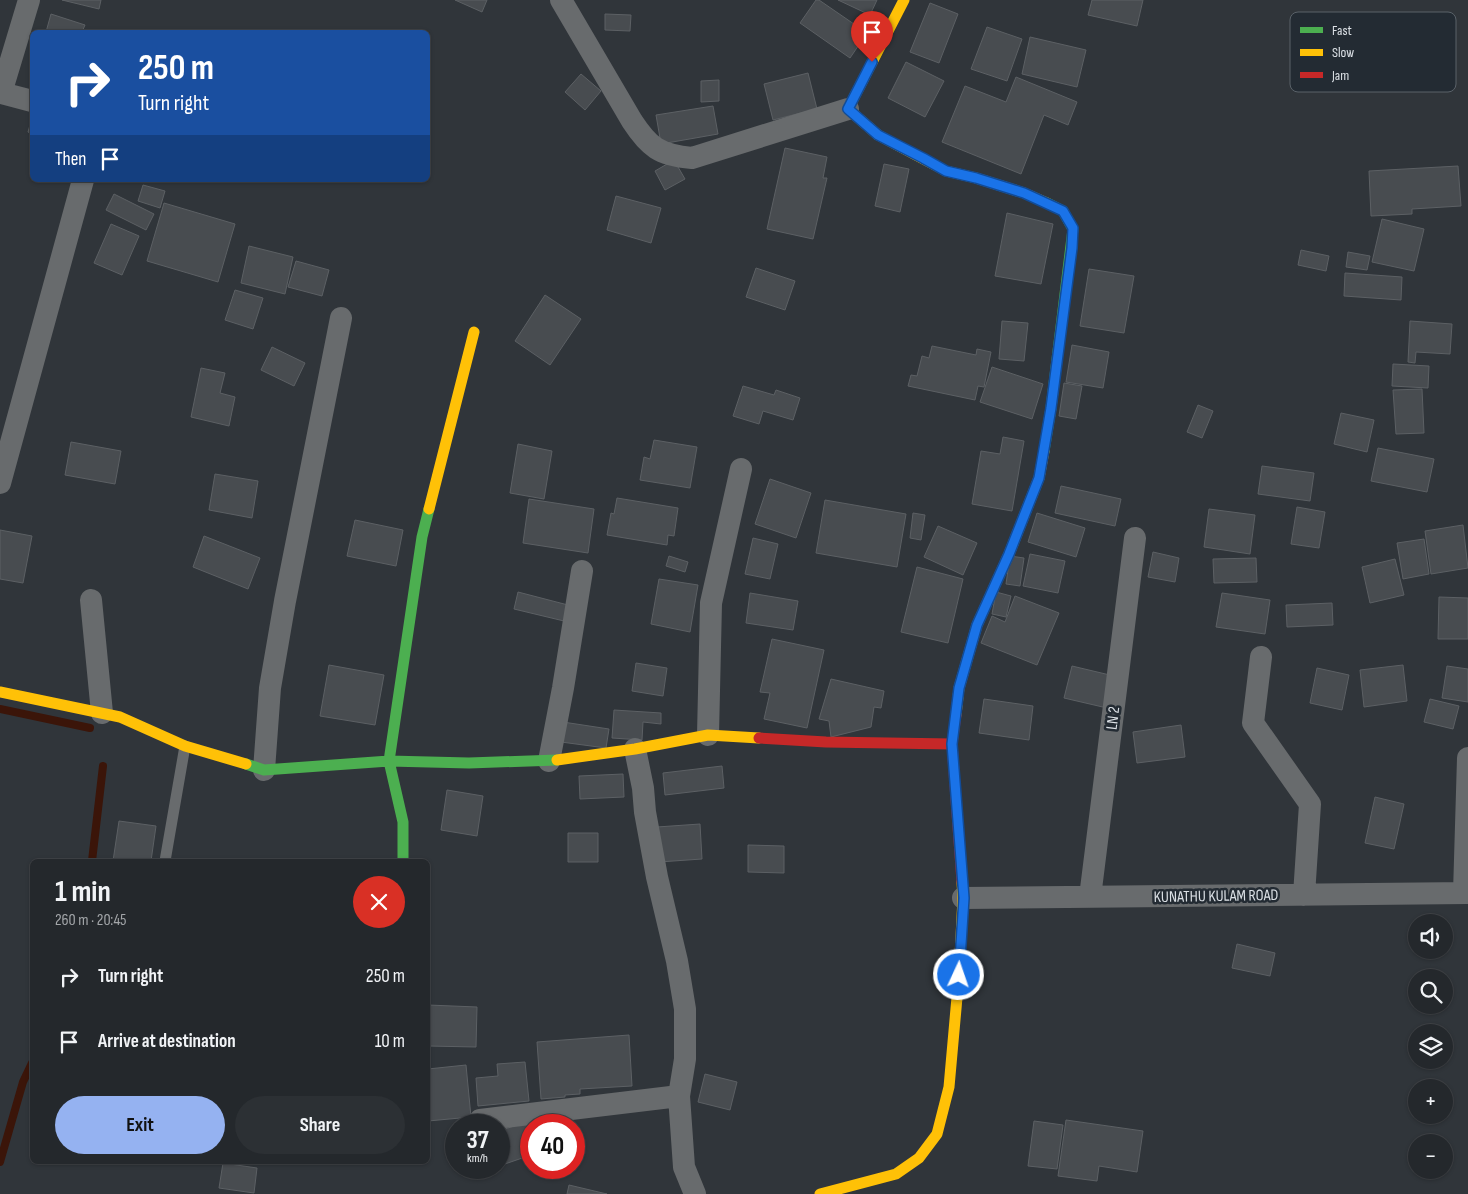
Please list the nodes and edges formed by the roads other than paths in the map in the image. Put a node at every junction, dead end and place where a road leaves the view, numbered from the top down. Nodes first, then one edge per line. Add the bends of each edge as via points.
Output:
1 (29, 0) edge
2 (561, 0) edge
3 (904, 0) edge
4 (30, 101) edge
5 (848, 109) junction
6 (82, 182) edge
7 (340, 318) dead end
8 (474, 332) dead end
9 (741, 469) dead end
10 (0, 483) edge
11 (1135, 538) dead end
12 (582, 571) dead end
13 (91, 600) dead end
14 (1261, 657) dead end
15 (0, 692) edge
16 (102, 713) junction
17 (708, 735) junction
18 (952, 744) junction
19 (185, 746) junction
20 (636, 749) junction
21 (1468, 758) edge
22 (549, 760) junction
23 (389, 761) junction
24 (264, 770) junction
25 (165, 859) edge
26 (403, 859) edge
27 (1466, 893) edge
28 (1304, 894) junction
29 (1090, 897) junction
30 (964, 898) junction
31 (679, 1096) junction
32 (510, 1116) edge
33 (695, 1194) edge
34 (820, 1194) edge

1 - 4 street via 0,93
2 - 5 street via 643,138 665,153 692,158
3 - 5 street
5 - 18 street via 878,135 946,171 1024,193 1063,211 1073,228 1039,478 977,625 959,688
6 - 10 street
7 - 24 street via 278,640 270,688
8 - 23 street via 422,537
9 - 17 street via 712,603
11 - 29 street, LN 2
12 - 22 street
13 - 16 street
14 - 28 street via 1253,723 1310,804
15 - 16 street
16 - 19 street via 120,717
17 - 18 street via 826,742
17 - 20 street
18 - 30 street
19 - 24 street
19 - 25 lane
20 - 22 street
20 - 31 street via 657,877 685,1009 685,1059
21 - 27 street
22 - 23 street
23 - 24 street
23 - 26 street via 403,822
27 - 28 street, KUNATHU KULAM ROAD
28 - 29 street, KUNATHU KULAM ROAD
29 - 30 street, KUNATHU KULAM ROAD
30 - 34 street via 949,1087 937,1134 919,1158 896,1174
31 - 32 street
31 - 33 street via 684,1167

